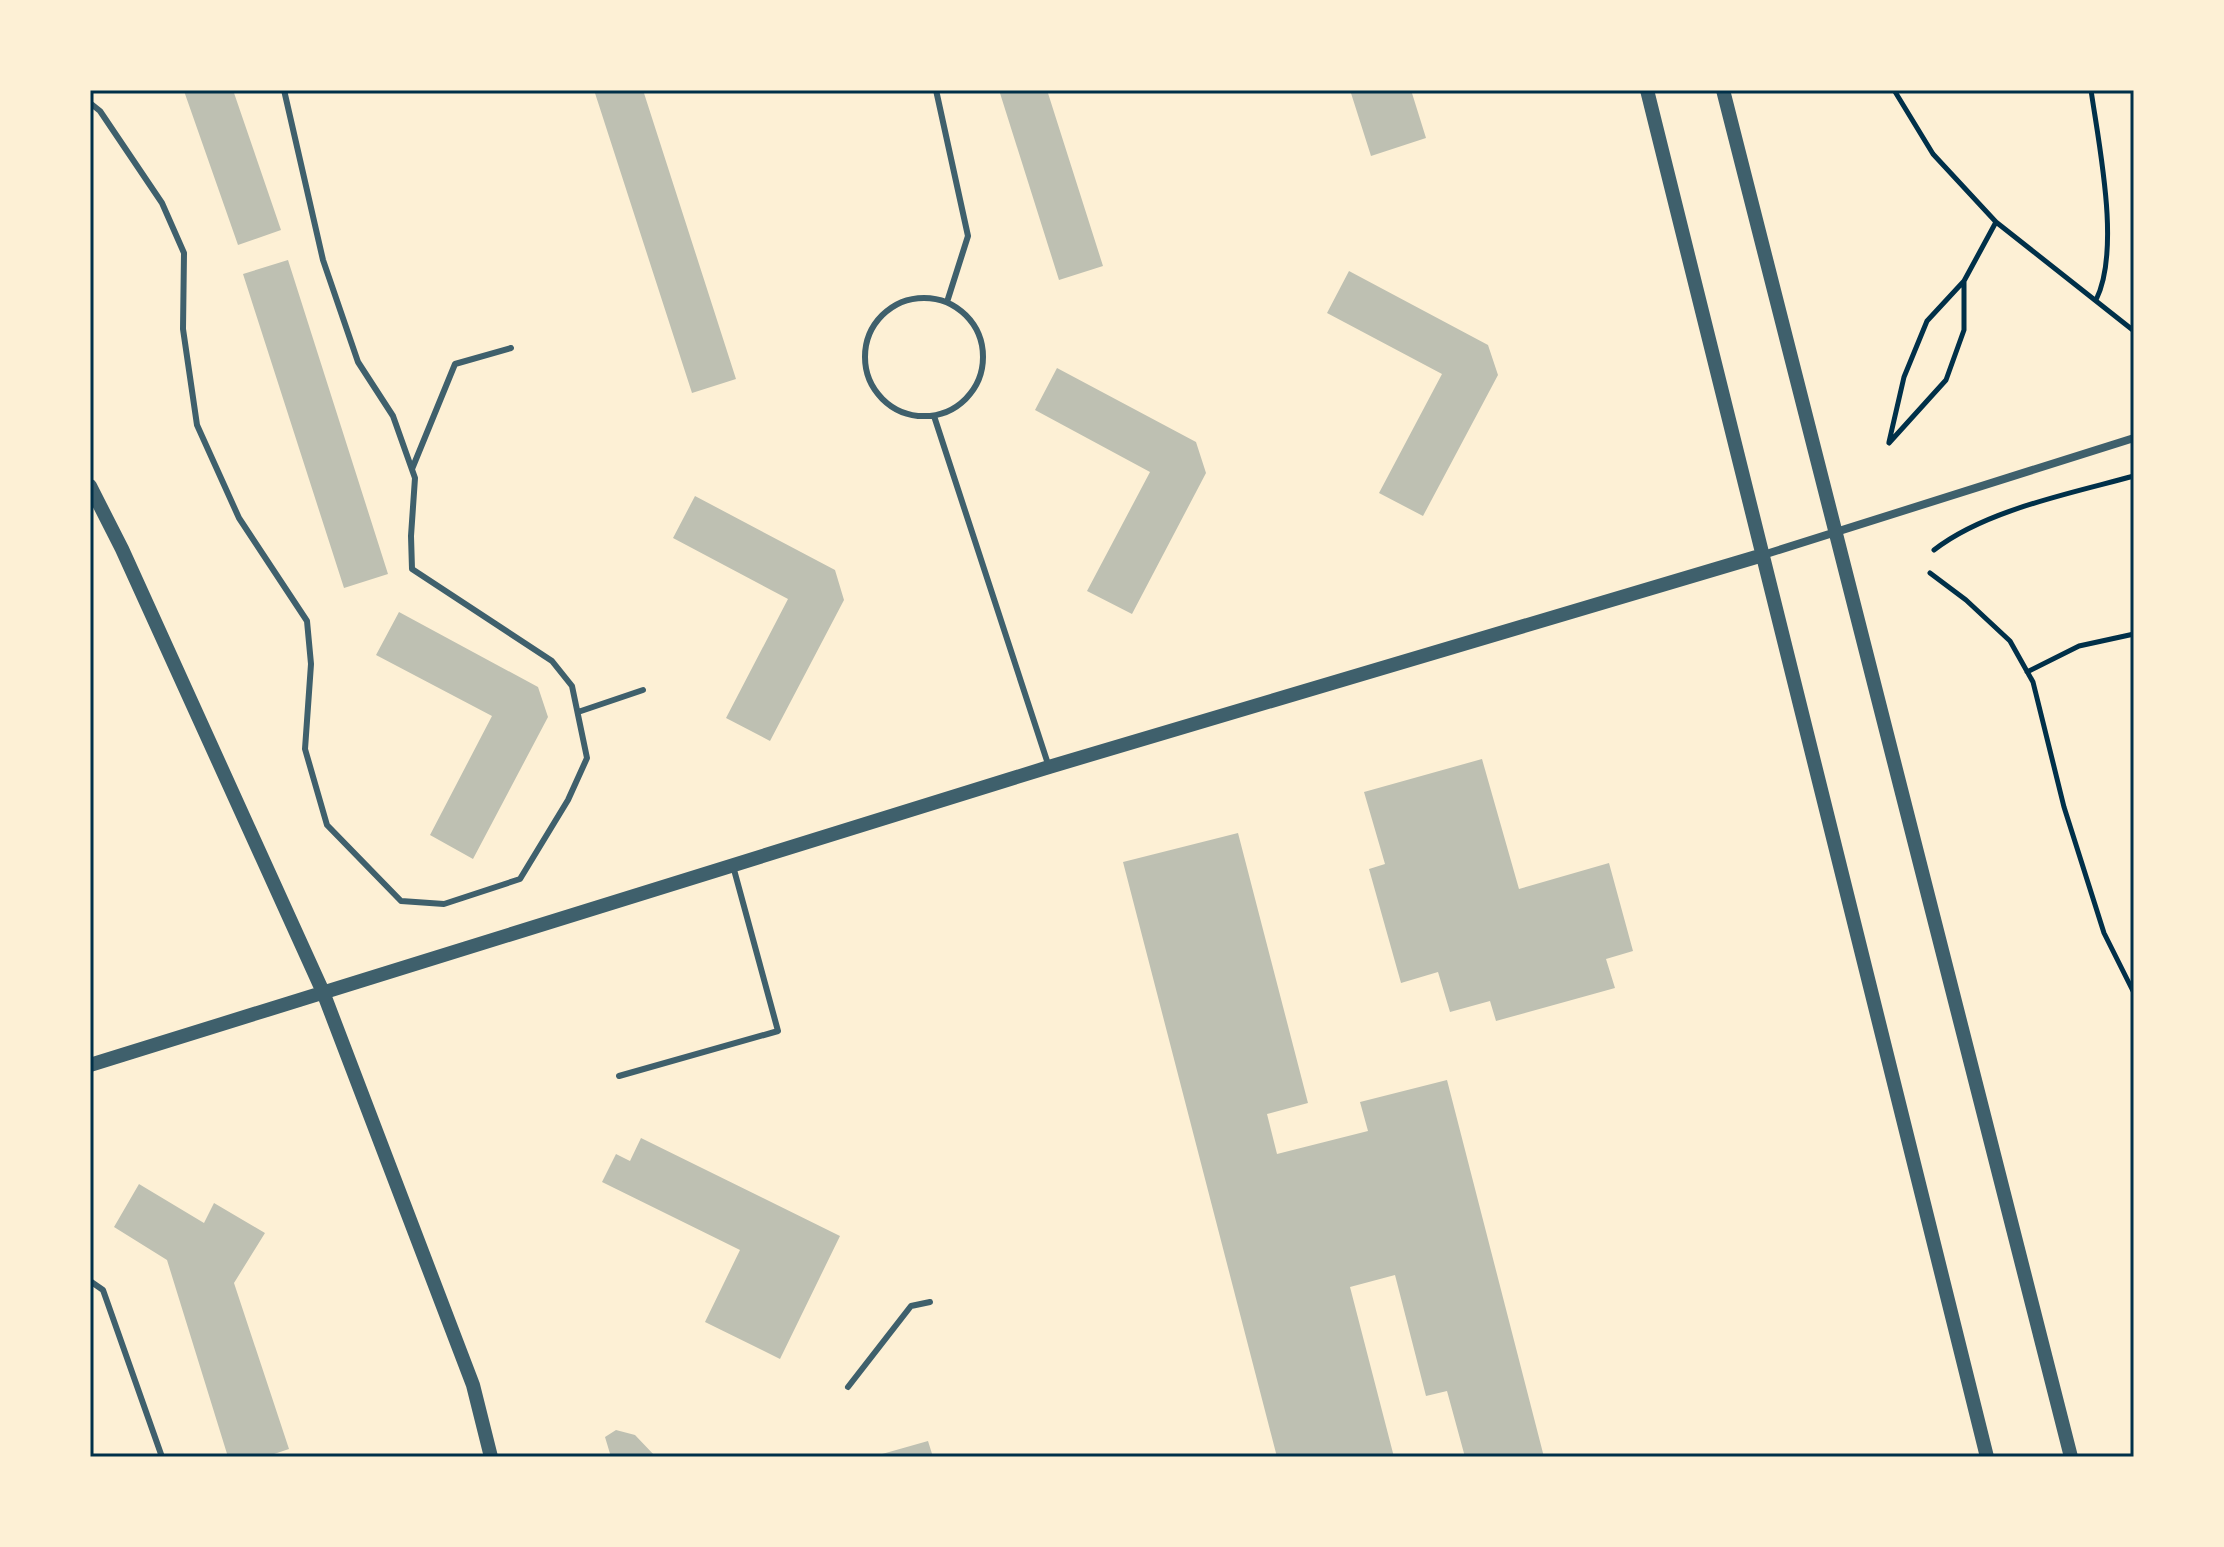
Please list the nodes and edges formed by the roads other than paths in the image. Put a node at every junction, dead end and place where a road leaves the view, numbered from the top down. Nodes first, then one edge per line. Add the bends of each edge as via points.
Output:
1 (284, 90) edge
2 (936, 90) edge
3 (1647, 90) edge
4 (1723, 90) edge
5 (90, 103) edge
6 (947, 302) junction
7 (511, 348) dead end
8 (934, 416) junction
9 (2134, 438) edge
10 (412, 469) junction
11 (90, 486) edge
12 (1837, 532) junction
13 (1763, 555) junction
14 (643, 690) dead end
15 (578, 712) junction
16 (1049, 767) junction
17 (733, 866) junction
18 (323, 992) junction
19 (90, 1065) edge
20 (619, 1076) dead end
21 (90, 1281) edge
22 (930, 1302) dead end
23 (848, 1387) dead end
24 (162, 1457) edge
25 (491, 1457) edge
26 (1987, 1457) edge
27 (2071, 1457) edge

1 - 10 lane via 323,260 358,362 393,416
2 - 6 lane via 968,236
3 - 13 street
4 - 12 street
5 - 15 lane via 162,203 184,253 183,329 197,425 239,518 307,621 311,664 305,749 327,825 401,901 444,904 520,879 587,758
6 - 8 lane via 976,327 983,364 968,398
6 - 8 lane via 909,300 892,308 877,321 865,359 869,379 895,409
7 - 10 lane via 455,364
8 - 16 lane
9 - 12 street
10 - 15 lane via 412,569 552,661 572,686
11 - 18 street
12 - 13 street
12 - 27 street
13 - 16 street
13 - 26 street
14 - 15 lane
16 - 17 street
17 - 18 street
17 - 20 lane via 778,1031
18 - 19 street
18 - 25 street via 473,1385
21 - 24 lane via 103,1290
22 - 23 lane via 911,1306

